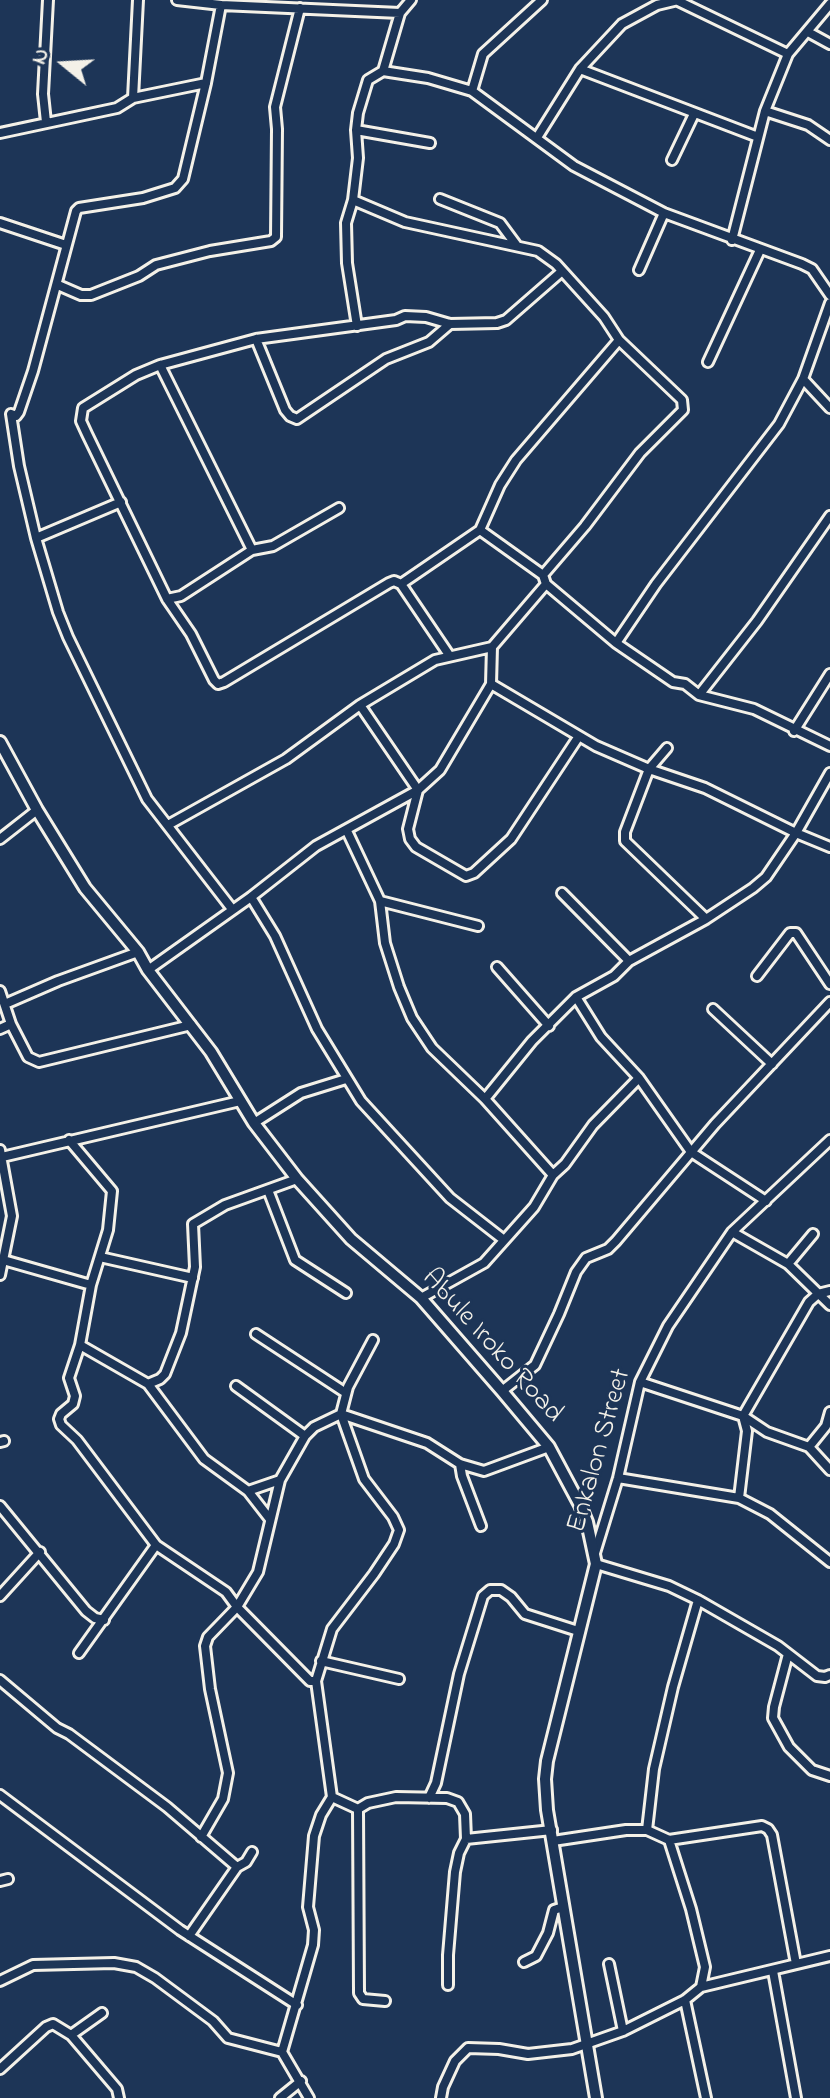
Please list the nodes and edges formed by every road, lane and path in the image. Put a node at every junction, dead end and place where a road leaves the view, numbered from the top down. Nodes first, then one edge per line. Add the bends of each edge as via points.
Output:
1 (48, 0) edge
2 (138, 0) edge
3 (177, 0) edge
4 (411, 0) edge
5 (542, 0) edge
6 (678, 1) edge
7 (830, 4) edge
8 (221, 5) junction
9 (300, 8) junction
10 (400, 13) junction
11 (808, 32) junction
12 (830, 44) edge
13 (788, 54) junction
14 (580, 69) junction
15 (383, 71) junction
16 (206, 83) junction
17 (472, 91) junction
18 (133, 98) junction
19 (765, 111) junction
20 (694, 114) junction
21 (46, 122) junction
22 (356, 130) junction
23 (0, 133) edge
24 (538, 136) junction
25 (758, 137) junction
26 (830, 140) edge
27 (430, 143) dead end
28 (672, 160) dead end
29 (440, 199) dead end
30 (353, 200) junction
31 (664, 213) junction
32 (0, 223) edge
33 (732, 240) junction
34 (66, 245) junction
35 (517, 246) junction
36 (760, 250) junction
37 (639, 270) dead end
38 (561, 272) junction
39 (58, 285) junction
40 (830, 295) edge
41 (830, 303) edge
42 (450, 324) junction
43 (357, 326) junction
44 (256, 339) junction
45 (619, 340) junction
46 (708, 362) dead end
47 (160, 365) junction
48 (803, 379) junction
49 (830, 408) edge
50 (0, 411) edge
51 (11, 414) junction
52 (121, 502) junction
53 (339, 508) dead end
54 (830, 516) edge
55 (480, 530) junction
56 (36, 538) junction
57 (252, 550) junction
58 (544, 579) junction
59 (401, 584) junction
60 (167, 599) junction
61 (616, 643) junction
62 (492, 647) junction
63 (449, 655) junction
64 (830, 674) edge
65 (491, 684) junction
66 (699, 695) junction
67 (360, 705) junction
68 (794, 731) junction
69 (579, 736) junction
70 (0, 742) edge
71 (830, 746) edge
72 (667, 748) dead end
73 (649, 769) junction
74 (830, 773) edge
75 (418, 790) junction
76 (37, 810) junction
77 (168, 825) junction
78 (347, 831) junction
79 (796, 833) junction
80 (0, 839) edge
81 (830, 847) edge
82 (562, 893) dead end
83 (251, 897) junction
84 (380, 901) junction
85 (232, 909) junction
86 (706, 919) junction
87 (478, 926) dead end
88 (138, 952) junction
89 (629, 961) junction
90 (497, 967) dead end
91 (148, 970) junction
92 (757, 976) dead end
93 (830, 984) edge
94 (0, 991) edge
95 (576, 997) junction
96 (830, 1002) edge
97 (5, 1004) junction
98 (713, 1009) dead end
99 (11, 1024) junction
100 (191, 1025) junction
101 (549, 1026) junction
102 (0, 1029) edge
103 (772, 1064) junction
104 (639, 1078) junction
105 (346, 1079) junction
106 (485, 1099) junction
107 (240, 1101) junction
108 (254, 1123) junction
109 (69, 1140) junction
110 (830, 1140) edge
111 (691, 1152) junction
112 (1, 1154) edge
113 (2, 1168) edge
114 (553, 1175) junction
115 (297, 1179) junction
116 (268, 1190) junction
117 (766, 1201) junction
118 (732, 1232) junction
119 (813, 1234) dead end
120 (504, 1240) junction
121 (100, 1257) junction
122 (2, 1259) edge
123 (788, 1264) junction
124 (0, 1275) edge
125 (193, 1278) junction
126 (91, 1285) junction
127 (830, 1291) edge
128 (346, 1293) dead end
129 (818, 1294) junction
130 (421, 1298) junction
131 (830, 1305) edge
132 (256, 1334) dead end
133 (373, 1340) dead end
134 (80, 1345) junction
135 (640, 1382) junction
136 (148, 1384) junction
137 (236, 1386) dead end
138 (502, 1391) junction
139 (346, 1393) junction
140 (830, 1412) edge
141 (341, 1414) junction
142 (743, 1416) junction
143 (305, 1436) junction
144 (549, 1447) junction
145 (809, 1447) junction
146 (460, 1464) junction
147 (830, 1470) edge
148 (618, 1478) junction
149 (280, 1480) junction
150 (248, 1491) junction
151 (739, 1498) junction
152 (0, 1506) edge
153 (269, 1518) junction
154 (481, 1526) dead end
155 (156, 1545) junction
156 (40, 1552) junction
157 (595, 1558) junction
158 (830, 1562) edge
159 (0, 1596) edge
160 (698, 1600) junction
161 (237, 1607) junction
162 (104, 1620) junction
163 (578, 1631) junction
164 (79, 1653) dead end
165 (788, 1654) junction
166 (321, 1661) junction
167 (830, 1675) edge
168 (399, 1679) dead end
169 (0, 1680) edge
170 (316, 1681) junction
171 (830, 1776) edge
172 (436, 1783) junction
173 (0, 1795) edge
174 (332, 1797) junction
175 (429, 1798) junction
176 (447, 1798) junction
177 (358, 1809) junction
178 (647, 1830) junction
179 (553, 1836) junction
180 (201, 1837) junction
181 (466, 1839) junction
182 (669, 1840) junction
183 (252, 1852) dead end
184 (237, 1867) junction
185 (563, 1907) junction
186 (189, 1936) junction
187 (830, 1956) edge
188 (524, 1962) dead end
189 (609, 1964) dead end
190 (796, 1964) junction
191 (773, 1971) junction
192 (0, 1981) edge
193 (448, 1985) dead end
194 (701, 1987) junction
195 (685, 2000) junction
196 (385, 2001) dead end
197 (297, 2005) junction
198 (102, 2013) dead end
199 (623, 2031) junction
200 (71, 2035) junction
201 (587, 2045) junction
202 (282, 2052) junction
203 (0, 2069) edge
204 (301, 2081) junction
205 (119, 2098) edge
206 (280, 2098) edge
207 (309, 2098) edge
208 (441, 2098) edge
209 (596, 2098) edge
210 (706, 2098) edge
211 (796, 2098) edge

1 - 21 street
2 - 18 street
3 - 8 street
4 - 10 street
5 - 17 street via 483,54
6 - 13 street
6 - 14 street via 657,5 622,24
7 - 11 street
8 - 9 street
8 - 16 street
9 - 10 street
9 - 39 street via 275,107 276,237 156,265 91,295
10 - 15 street
11 - 12 street
11 - 13 street
13 - 19 street
14 - 20 street
14 - 24 street
15 - 17 street
15 - 22 street via 368,80
16 - 18 street
16 - 34 street via 179,184 143,198 79,208
17 - 24 street
18 - 21 street via 117,108
19 - 25 street
19 - 26 street via 808,125
20 - 25 street
20 - 28 street
21 - 23 street
22 - 27 street
22 - 30 street
24 - 31 street via 574,166
25 - 33 street
29 - 35 street via 500,223
30 - 35 street via 405,222
30 - 43 street via 346,238
31 - 33 street
31 - 37 street
32 - 34 street
33 - 36 street
34 - 39 street
35 - 38 street via 538,251
36 - 40 street via 812,269
36 - 46 street
38 - 42 street via 506,320
38 - 45 street
39 - 51 street via 22,403 16,416
41 - 48 street
42 - 43 street via 405,316
42 - 44 street via 429,342 386,359 297,419 285,410
43 - 44 street
44 - 47 street
45 - 55 street via 516,460
45 - 58 street via 682,400 683,410 640,453
47 - 52 street via 83,408 81,421
47 - 57 street
48 - 49 street
48 - 61 street via 779,424
50 - 51 street
51 - 56 street
52 - 56 street
52 - 60 street
53 - 57 street via 273,546
54 - 66 street
55 - 58 street
55 - 59 street
56 - 77 street via 68,637 147,799
57 - 60 street via 181,596
58 - 61 street
58 - 62 street
59 - 60 street via 389,583 218,684
59 - 63 street
61 - 66 street
62 - 63 street
62 - 65 street
63 - 67 street
64 - 68 street
65 - 69 street
65 - 75 street via 440,770
66 - 68 street via 754,709
67 - 75 street
67 - 77 street via 286,759
68 - 71 street
69 - 73 street
69 - 75 street via 511,839 466,876 410,839
70 - 76 street, Abule Iroko Road
72 - 73 street
73 - 79 street via 705,788
73 - 86 street via 625,841
74 - 79 street
75 - 78 street
76 - 80 street
76 - 88 street, Abule Iroko Road via 85,888
77 - 85 street
78 - 83 street via 316,846
78 - 84 street
79 - 81 street
79 - 86 street via 766,877
82 - 89 street
83 - 85 street
83 - 105 street
84 - 87 street
84 - 106 street via 385,943 412,1018 432,1048
85 - 91 street
86 - 89 street
88 - 91 street, Abule Iroko Road
88 - 97 street
89 - 95 street
90 - 101 street
91 - 100 street, Abule Iroko Road
92 - 93 street via 790,933 796,933
94 - 97 street
95 - 101 street
95 - 104 street via 601,1037
96 - 103 street
97 - 99 street
98 - 103 street
99 - 100 street via 28,1057 39,1062
99 - 102 street
100 - 107 street, Abule Iroko Road
101 - 106 street
103 - 111 street
104 - 111 street
104 - 114 street
105 - 108 street via 301,1093
105 - 120 street via 450,1198
106 - 114 street
107 - 108 street, Abule Iroko Road
107 - 109 street
108 - 115 street, Abule Iroko Road
109 - 112 street
109 - 121 street via 112,1191
110 - 117 street, Enkalon Street
111 - 117 street
111 - 138 street via 616,1241 586,1258 535,1365
112 - 113 street
113 - 122 street via 12,1216
114 - 120 street via 534,1207
115 - 116 street
115 - 130 street, Abule Iroko Road via 351,1239
116 - 125 street via 225,1205 193,1224
116 - 128 street via 295,1260
117 - 118 street, Enkalon Street
118 - 123 street
118 - 135 street, Enkalon Street via 680,1308
119 - 123 street
120 - 130 street via 484,1263
121 - 125 street
121 - 126 street
122 - 124 street
122 - 126 street
123 - 129 street
125 - 136 street via 171,1359 160,1379
126 - 134 street
127 - 129 street
129 - 131 street
129 - 142 street
130 - 138 street, Abule Iroko Road
132 - 139 street
133 - 139 street
134 - 136 street
134 - 155 street via 68,1383 75,1396 61,1414 61,1425
135 - 142 street
135 - 148 street, Enkalon Street
136 - 150 street via 204,1459
137 - 143 street
138 - 144 street, Abule Iroko Road
139 - 141 street
140 - 145 street
141 - 143 street
141 - 146 street via 427,1443
141 - 166 street via 364,1479 399,1530 332,1629
142 - 145 street via 767,1432
142 - 151 street via 747,1431
143 - 149 street
144 - 146 street via 484,1471
144 - 157 street, Abule Iroko Road via 580,1505
145 - 147 street
146 - 154 street
148 - 151 street
148 - 157 street, Enkalon Street
149 - 150 street
149 - 153 street
150 - 153 street
151 - 158 street via 770,1514
152 - 156 street
153 - 161 street via 258,1572
155 - 161 street via 226,1592
155 - 162 street
156 - 159 street
156 - 162 street via 86,1611
157 - 160 street
157 - 163 street
160 - 165 street
160 - 178 street via 654,1769
161 - 170 street via 310,1681
161 - 180 street via 205,1646 228,1773 223,1799
162 - 164 street
163 - 172 street via 525,1614 501,1590 483,1596 459,1674
163 - 179 street via 547,1761
165 - 167 street via 817,1676
165 - 171 street via 773,1718 789,1747 812,1770
166 - 168 street
166 - 170 street
169 - 180 street
170 - 174 street
172 - 175 street
172 - 176 street
173 - 186 street
174 - 177 street
174 - 197 street via 314,1836 308,1907 313,1945
175 - 176 street
175 - 177 street via 396,1797
176 - 181 street via 458,1802 465,1814
177 - 196 street via 359,1993 363,1999
178 - 179 street
178 - 182 street
179 - 181 street
179 - 185 street
180 - 184 street
181 - 193 street via 455,1872
182 - 190 street via 768,1829
182 - 194 street via 705,1967
183 - 184 street
184 - 186 street
185 - 188 street via 554,1910 536,1956
185 - 201 street
186 - 197 street
187 - 190 street
189 - 199 street
190 - 191 street
191 - 194 street
191 - 211 street
192 - 202 street via 33,1965 136,1967 213,2021 228,2038
194 - 195 street
195 - 199 street
195 - 210 street
197 - 202 street
198 - 200 street
199 - 201 street
200 - 203 street via 53,2024 46,2027
200 - 205 street
201 - 208 street via 528,2054 468,2048 455,2061
201 - 209 street
202 - 204 street
204 - 206 street
204 - 207 street

